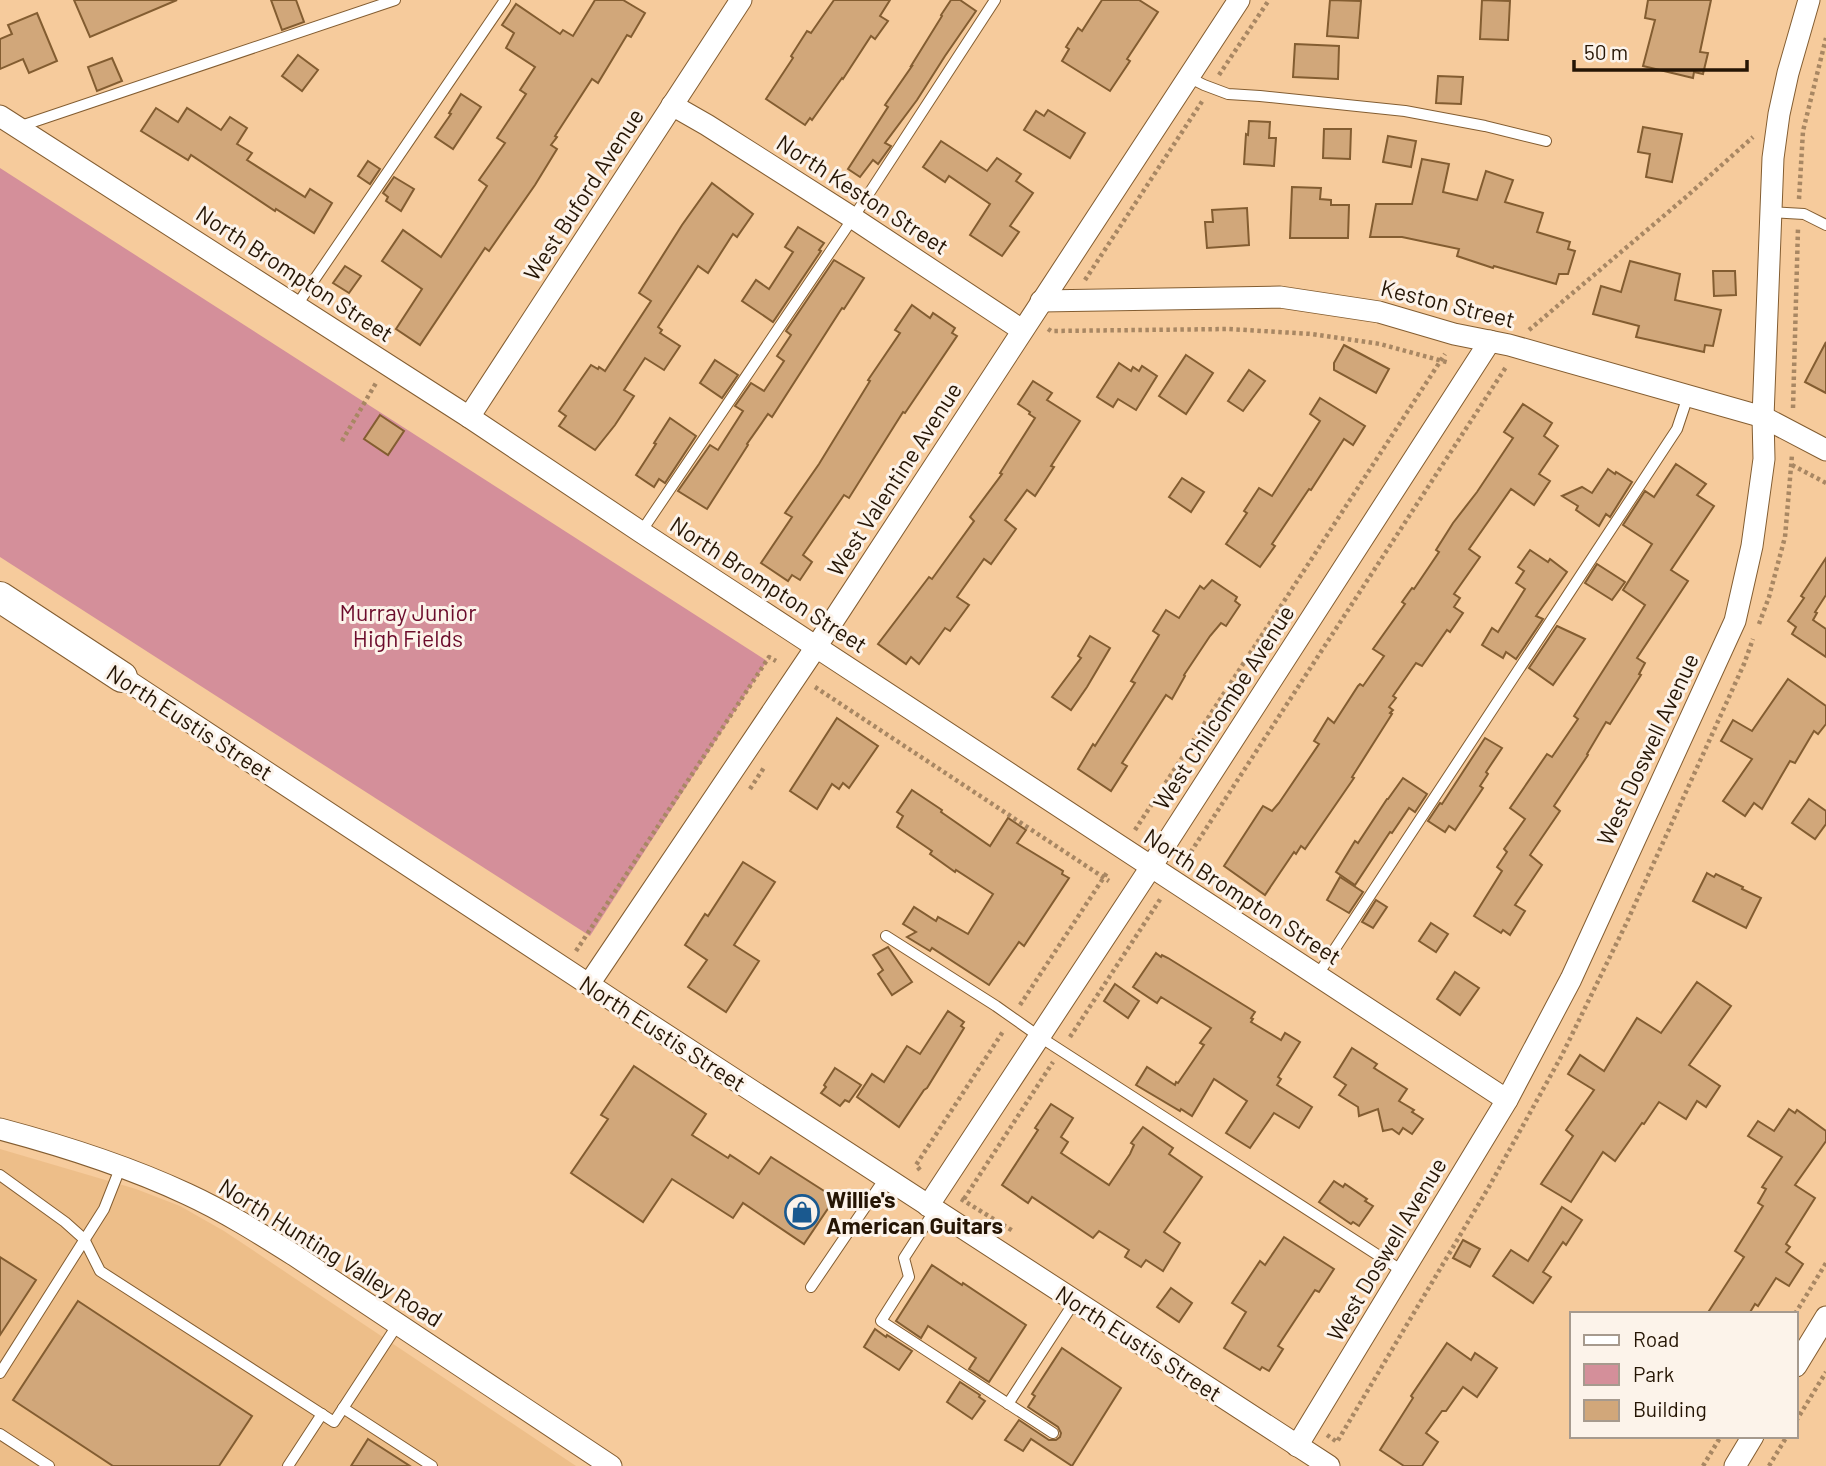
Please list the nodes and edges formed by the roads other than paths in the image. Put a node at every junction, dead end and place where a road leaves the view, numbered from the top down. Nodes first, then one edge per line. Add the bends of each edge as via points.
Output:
1 (396, 0) edge
2 (505, 0) edge
3 (741, 0) edge
4 (995, 0) edge
5 (1239, 0) edge
6 (1810, 0) edge
7 (1188, 77) junction
8 (672, 105) junction
9 (9, 122) edge
10 (1546, 141) dead end
11 (1772, 212) junction
12 (853, 218) junction
13 (1826, 225) edge
14 (1041, 301) junction
15 (297, 305) junction
16 (1022, 330) junction
17 (1490, 341) junction
18 (1688, 396) junction
19 (469, 417) junction
20 (1763, 417) junction
21 (1826, 450) edge
22 (642, 532) junction
23 (0, 597) edge
24 (816, 647) junction
25 (122, 677) joint
26 (1151, 867) junction
27 (886, 936) dead end
28 (1317, 976) junction
29 (589, 984) junction
30 (1040, 1037) junction
31 (1507, 1100) junction
32 (1, 1132) edge
33 (121, 1166) junction
34 (0, 1175) edge
35 (885, 1178) junction
36 (932, 1208) junction
37 (84, 1239) junction
38 (1404, 1272) junction
39 (811, 1287) dead end
40 (1075, 1301) junction
41 (1826, 1317) edge
42 (398, 1324) junction
43 (1798, 1363) edge
44 (0, 1373) edge
45 (1008, 1404) junction
46 (343, 1408) junction
47 (322, 1414) junction
48 (1053, 1433) dead end
49 (0, 1434) edge
50 (1753, 1438) edge
51 (1297, 1446) junction
52 (49, 1466) edge
53 (288, 1466) edge
54 (432, 1466) edge
55 (611, 1466) edge
56 (1329, 1466) edge
57 (1735, 1466) edge

1 - 9 lane
2 - 15 lane
3 - 8 street, West Buford Avenue
4 - 12 lane
5 - 7 street, West Valentine Avenue
6 - 11 street, West Doswell Avenue via 1779,114
7 - 10 lane via 1228,94 1405,111
7 - 14 street, West Valentine Avenue
8 - 12 street, North Keston Street
8 - 19 street, West Buford Avenue
9 - 15 street, North Brompton Street
11 - 13 lane via 1804,214
11 - 20 street, West Doswell Avenue
12 - 16 street, North Keston Street
12 - 22 lane
14 - 16 street, West Valentine Avenue
14 - 17 street, Keston Street via 1280,297 1379,312
15 - 19 street, North Brompton Street
16 - 24 street, West Valentine Avenue
17 - 18 street, Keston Street
17 - 26 street, West Chilcombe Avenue
18 - 20 street, Keston Street
18 - 28 lane via 1677,429
19 - 22 street, North Brompton Street
20 - 21 street, Keston Street
20 - 31 street, West Doswell Avenue via 1764,459 1752,547 1735,621 1571,979
22 - 24 street, North Brompton Street
23 - 25 main road, North Eustis Street
24 - 26 street, North Brompton Street
24 - 29 street, West Valentine Avenue
25 - 29 street, North Eustis Street
26 - 28 street, North Brompton Street
26 - 30 street, West Chilcombe Avenue
27 - 30 lane
28 - 31 street, North Brompton Street
29 - 35 street, North Eustis Street
30 - 36 street, West Chilcombe Avenue
30 - 38 lane
31 - 38 street, West Doswell Avenue
32 - 33 street, North Hunting Valley Road via 61,1145
33 - 37 lane via 104,1209
33 - 42 street, North Hunting Valley Road via 242,1223
34 - 37 lane
35 - 36 street, North Eustis Street
35 - 39 lane
36 - 40 street, North Eustis Street
36 - 45 lane via 904,1258 909,1277 881,1321
37 - 44 lane
37 - 47 lane via 100,1271
38 - 51 street, West Doswell Avenue
40 - 45 lane
40 - 51 street, North Eustis Street
41 - 43 street
42 - 46 lane
42 - 55 street, North Hunting Valley Road
45 - 48 lane
46 - 47 lane via 334,1422
46 - 54 lane
47 - 53 lane
49 - 52 lane
50 - 57 street
51 - 56 street, North Eustis Street

